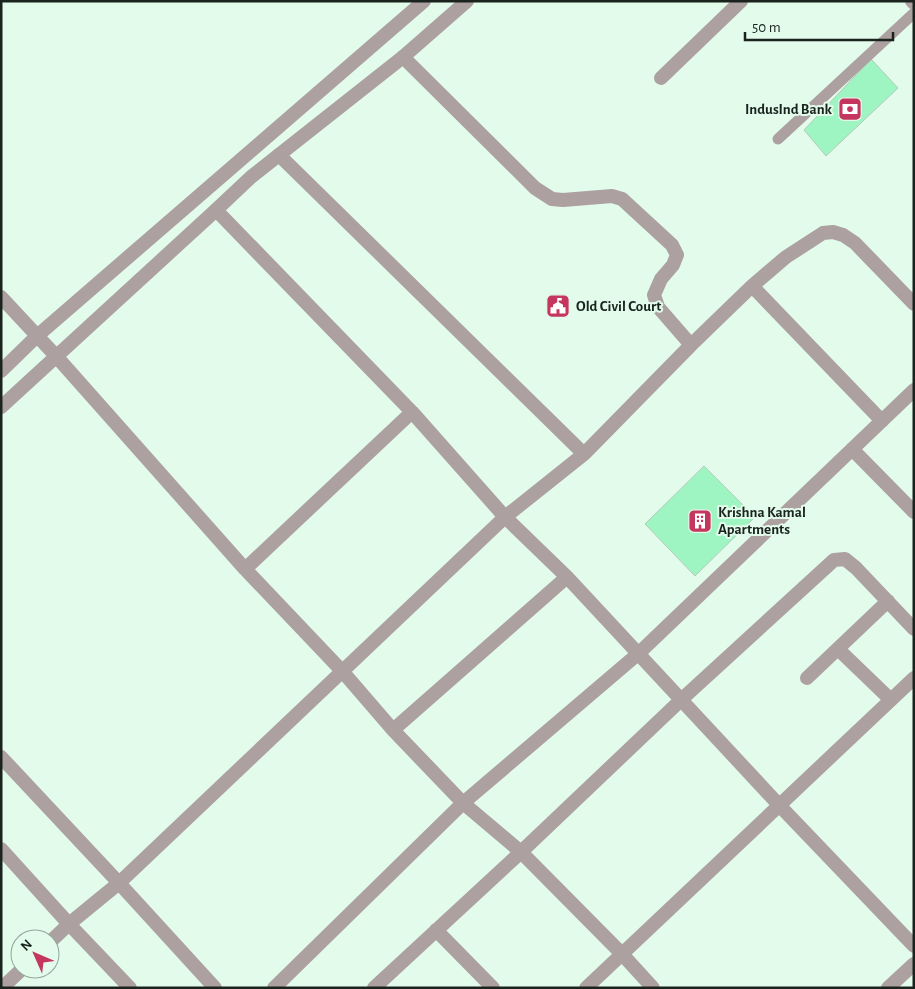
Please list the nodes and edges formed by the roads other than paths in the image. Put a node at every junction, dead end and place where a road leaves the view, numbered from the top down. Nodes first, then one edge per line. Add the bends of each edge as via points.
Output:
1 (424, 1) edge
2 (468, 1) edge
3 (741, 1) edge
4 (914, 13) edge
5 (403, 57) junction
6 (661, 78) dead end
7 (778, 139) dead end
8 (279, 155) junction
9 (216, 210) junction
10 (752, 286) junction
11 (1, 297) edge
12 (914, 304) edge
13 (37, 336) junction
14 (691, 345) junction
15 (56, 356) junction
16 (1, 371) edge
17 (914, 390) edge
18 (1, 407) edge
19 (412, 412) junction
20 (882, 421) junction
21 (852, 449) junction
22 (584, 454) junction
23 (914, 512) edge
24 (505, 517) junction
25 (245, 569) junction
26 (567, 577) junction
27 (888, 601) junction
28 (914, 629) edge
29 (838, 648) junction
30 (639, 654) junction
31 (343, 672) junction
32 (807, 678) dead end
33 (914, 678) edge
34 (682, 700) junction
35 (891, 700) junction
36 (393, 730) junction
37 (1, 757) edge
38 (463, 803) junction
39 (780, 805) junction
40 (1, 849) edge
41 (521, 852) junction
42 (119, 882) junction
43 (69, 924) junction
44 (436, 930) junction
45 (60, 933) edge
46 (914, 946) edge
47 (622, 954) junction
48 (914, 964) edge
49 (11, 979) edge
50 (2, 988) edge
51 (130, 988) edge
52 (215, 988) edge
53 (274, 988) edge
54 (374, 988) edge
55 (493, 988) edge
56 (586, 988) edge
57 (653, 988) edge
58 (888, 988) edge

1 - 13 street
2 - 5 street
3 - 6 street
4 - 7 lane
5 - 8 street
5 - 14 street via 535,188 552,199 612,196 622,199 672,245 677,255 654,295 658,307
8 - 9 street
8 - 22 street
9 - 15 street
9 - 19 street
10 - 12 street via 786,256 823,233 833,232 855,243
10 - 14 street
10 - 20 street
11 - 13 street
13 - 15 street
13 - 16 street
14 - 22 street
15 - 18 street
15 - 25 street
17 - 20 street
19 - 24 street
19 - 25 street
20 - 21 street
21 - 23 street
21 - 30 street
22 - 24 street
24 - 26 street
24 - 31 street
25 - 31 street
26 - 30 street
26 - 36 street
27 - 28 street
27 - 29 street
27 - 34 street via 845,559 834,560
29 - 32 street
29 - 35 street
30 - 34 street
30 - 38 street
31 - 36 street
31 - 42 street
33 - 35 street
34 - 39 street
34 - 41 street
35 - 39 street
36 - 38 street
37 - 42 street
38 - 41 street
38 - 53 street
39 - 46 street
39 - 47 street
40 - 43 street
41 - 44 street
41 - 47 street
42 - 43 street
42 - 52 street
43 - 45 street
43 - 51 street
44 - 54 street
44 - 55 street
47 - 56 street
47 - 57 street
48 - 58 street
49 - 50 street

